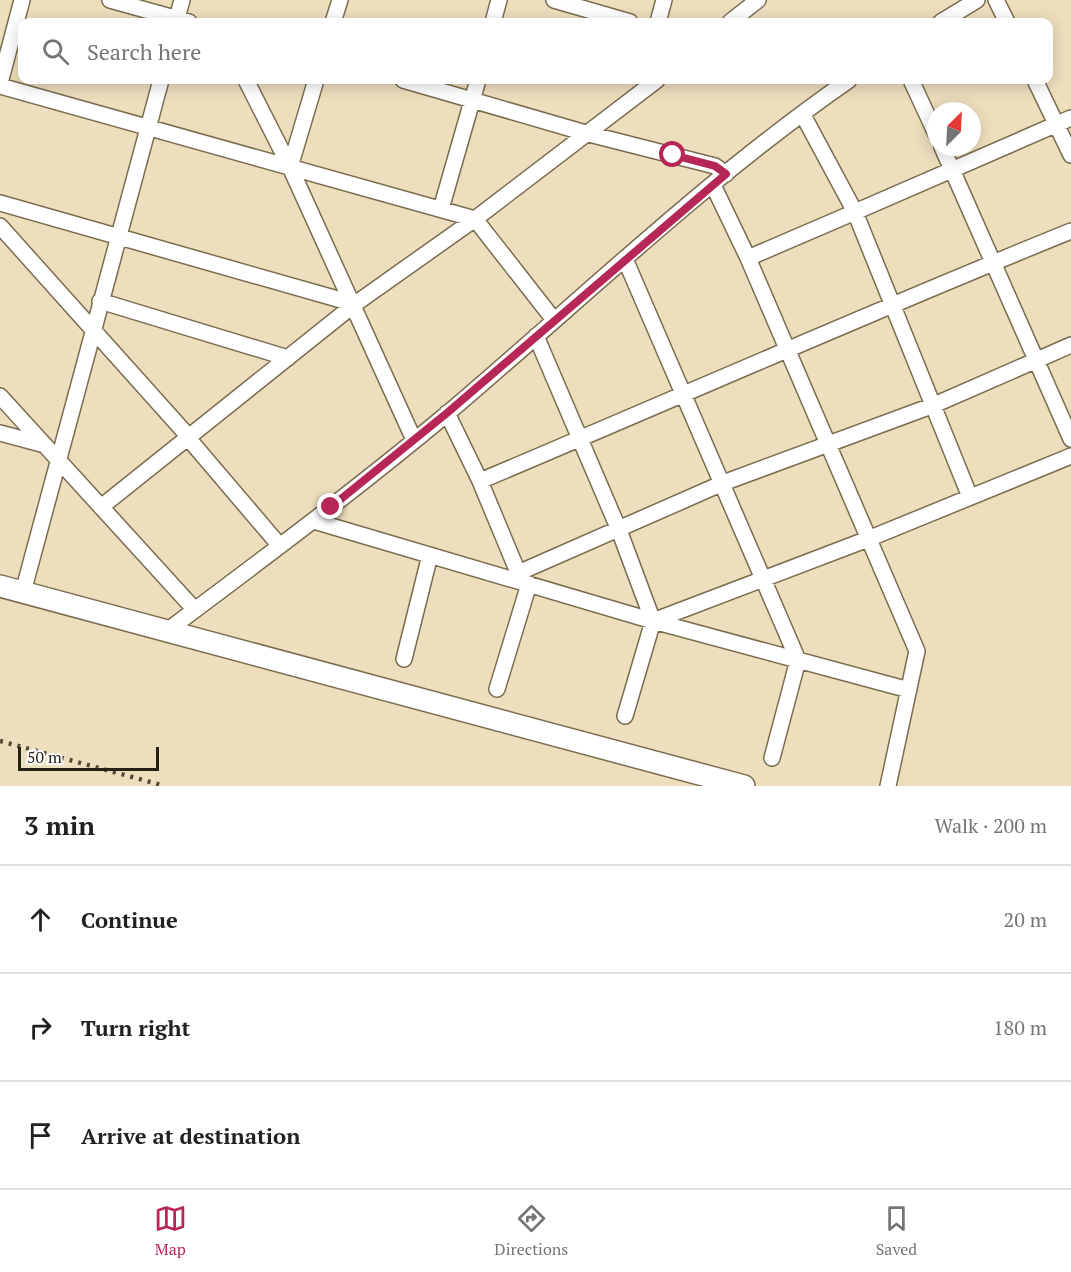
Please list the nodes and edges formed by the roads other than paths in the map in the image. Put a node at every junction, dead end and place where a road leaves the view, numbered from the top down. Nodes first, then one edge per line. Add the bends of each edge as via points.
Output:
1 (22, 0) edge
2 (110, 0) edge
3 (182, 0) edge
4 (340, 0) edge
5 (499, 0) edge
6 (554, 0) edge
7 (664, 0) edge
8 (759, 0) edge
9 (977, 0) edge
10 (996, 0) edge
11 (171, 18) edge
12 (181, 18) edge
13 (334, 18) edge
14 (494, 18) edge
15 (616, 18) edge
16 (659, 18) edge
17 (735, 18) edge
18 (948, 18) edge
19 (1005, 18) edge
20 (0, 84) edge
21 (160, 84) edge
22 (248, 84) edge
23 (315, 84) edge
24 (417, 84) edge
25 (477, 84) edge
26 (652, 84) edge
27 (841, 84) edge
28 (913, 84) edge
29 (1038, 84) edge
30 (472, 100) junction
31 (803, 115) junction
32 (927, 115) edge
33 (1064, 121) edge
34 (148, 128) junction
35 (589, 134) junction
36 (1071, 155) edge
37 (946, 156) edge
38 (290, 166) junction
39 (952, 170) junction
40 (726, 174) junction
41 (713, 185) junction
42 (0, 203) edge
43 (441, 209) junction
44 (855, 212) junction
45 (475, 219) junction
46 (0, 226) edge
47 (1071, 231) edge
48 (118, 236) junction
49 (625, 258) junction
50 (748, 258) junction
51 (994, 262) junction
52 (100, 301) junction
53 (355, 304) junction
54 (893, 307) junction
55 (554, 320) junction
56 (92, 328) junction
57 (536, 336) junction
58 (1071, 345) edge
59 (786, 352) junction
60 (288, 358) junction
61 (1037, 359) junction
62 (683, 394) junction
63 (0, 396) edge
64 (934, 405) junction
65 (447, 413) junction
66 (0, 433) edge
67 (189, 437) junction
68 (580, 439) junction
69 (1071, 439) edge
70 (414, 440) junction
71 (45, 445) junction
72 (828, 446) junction
73 (1071, 456) edge
74 (58, 460) junction
75 (480, 482) junction
76 (723, 483) junction
77 (970, 497) junction
78 (101, 507) junction
79 (314, 521) junction
80 (619, 530) junction
81 (868, 539) junction
82 (280, 546) junction
83 (430, 555) junction
84 (523, 580) junction
85 (762, 580) junction
86 (0, 586) edge
87 (23, 592) junction
88 (195, 610) junction
89 (654, 621) junction
90 (168, 630) junction
91 (404, 658) dead end
92 (798, 660) junction
93 (497, 689) dead end
94 (909, 690) junction
95 (625, 716) dead end
96 (772, 758) dead end
97 (744, 786) edge
98 (888, 786) edge

1 - 20 street
2 - 11 street
3 - 12 street
4 - 13 street
5 - 14 street
6 - 15 street
7 - 16 street
8 - 17 street
9 - 18 street
10 - 19 street
20 - 34 street
21 - 34 street
22 - 38 street
23 - 38 street
24 - 30 street
25 - 30 street
26 - 35 street
27 - 31 street
28 - 32 street
29 - 33 street
30 - 35 street
30 - 43 street
31 - 40 street
31 - 44 street
33 - 36 street
33 - 39 street
34 - 38 street
34 - 48 street
35 - 40 street via 715,166
35 - 45 street
37 - 39 street
38 - 43 street
38 - 53 street
39 - 44 street
39 - 51 street
40 - 41 street
41 - 49 street
41 - 50 street
42 - 48 street
43 - 45 street
44 - 50 street
44 - 54 street
45 - 53 street
45 - 55 street
46 - 56 street
47 - 51 street
48 - 52 street
48 - 53 street
49 - 55 street
49 - 62 street
50 - 59 street
51 - 54 street
51 - 61 street
52 - 56 street
52 - 60 street
53 - 60 street
53 - 70 street
54 - 59 street via 862,316
54 - 64 street
55 - 57 street
56 - 67 street
56 - 74 street
57 - 65 street
57 - 68 street
58 - 61 street
59 - 62 street
59 - 72 street
60 - 67 street
61 - 64 street
61 - 69 street
62 - 68 street
62 - 76 street
63 - 71 street
64 - 72 street
64 - 77 street
65 - 70 street
65 - 75 street
66 - 71 street
67 - 78 street
67 - 82 street
68 - 75 street
68 - 80 street
70 - 79 street
71 - 74 street
72 - 76 street
72 - 81 street
73 - 77 street
74 - 78 street
74 - 87 street
75 - 84 street
76 - 80 street
76 - 85 street
77 - 81 street
78 - 88 street
79 - 82 street
79 - 83 street
80 - 84 street
80 - 89 street
81 - 85 street
81 - 94 street via 917,651
82 - 88 street
83 - 84 street
83 - 91 street
84 - 89 street
84 - 93 street
85 - 89 street
85 - 92 street
86 - 87 street
87 - 90 street
88 - 90 street
89 - 92 street
89 - 95 street
90 - 97 street
92 - 94 street
92 - 96 street
94 - 98 street

